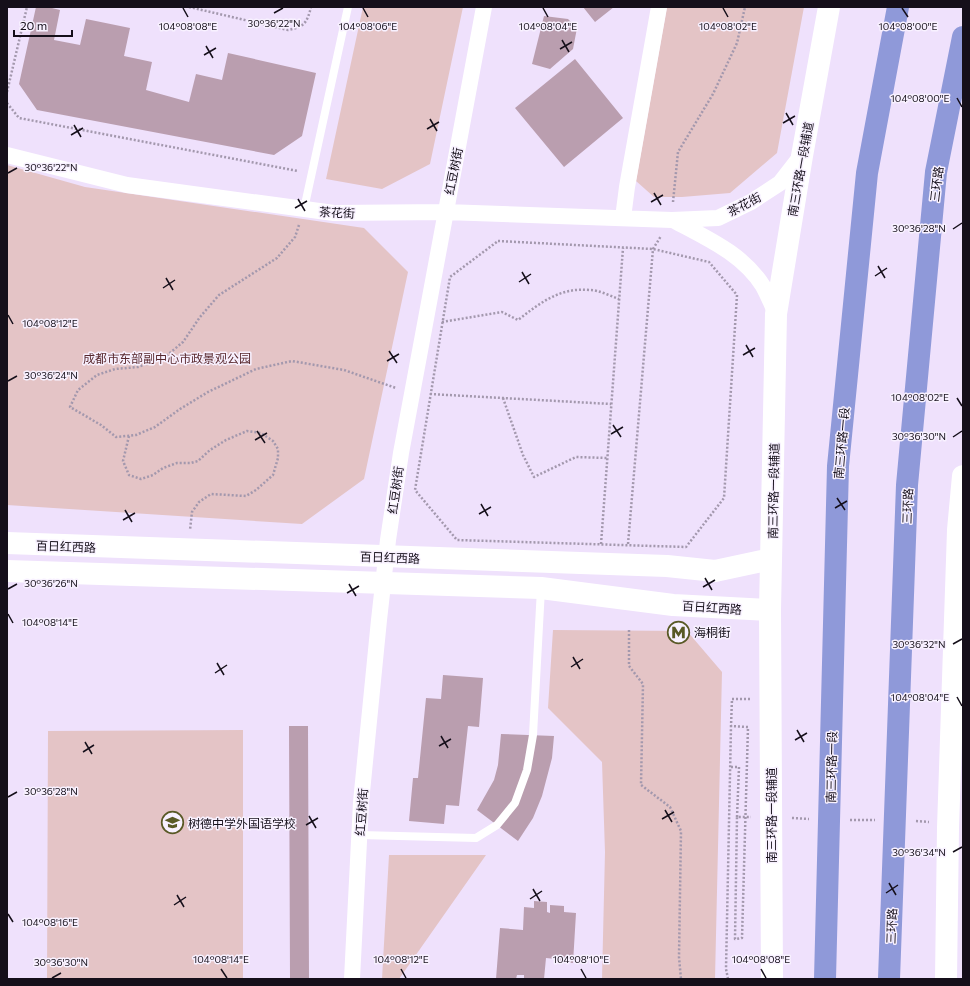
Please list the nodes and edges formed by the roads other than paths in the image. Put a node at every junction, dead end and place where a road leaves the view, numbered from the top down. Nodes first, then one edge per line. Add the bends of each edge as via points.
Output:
1 (348, 7) edge
2 (484, 7) edge
3 (659, 7) edge
4 (829, 7) edge
5 (898, 7) edge
6 (963, 37) edge
7 (7, 155) edge
8 (802, 156) junction
9 (304, 209) junction
10 (445, 212) junction
11 (624, 218) junction
12 (672, 220) junction
13 (776, 314) junction
14 (963, 476) edge
15 (7, 544) edge
16 (386, 557) junction
17 (771, 559) junction
18 (7, 571) edge
19 (383, 583) junction
20 (541, 588) junction
21 (770, 610) junction
22 (360, 835) junction
23 (352, 979) edge
24 (772, 979) edge
25 (826, 979) edge
26 (889, 979) edge
27 (946, 979) edge

1 - 9 lane
2 - 10 street, 红豆树街
3 - 11 street
4 - 8 street, 南三环路一段辅道
5 - 25 highway, 南三环路一段 via 866,173 838,466
6 - 26 highway, 三环路 via 936,172 907,485
7 - 9 street, 茶花街 via 127,185
8 - 12 street, 茶花街 via 780,183 751,202 718,218
8 - 13 street, 南三环路一段辅道
9 - 10 street, 茶花街 via 334,213
10 - 11 street, 茶花街
10 - 16 street, 红豆树街 via 401,453
11 - 12 street, 茶花街
12 - 13 street, 茶花街 via 729,251 751,270 763,287
13 - 17 street, 南三环路一段辅道
14 - 27 street via 958,530 948,820
15 - 16 street, 百日红西路
16 - 17 street, 百日红西路 via 666,566 715,571
16 - 19 street, 红豆树街
17 - 21 street, 南三环路一段辅道
18 - 19 street, 百日红西路
19 - 20 street, 百日红西路
19 - 22 street, 红豆树街 via 361,802
20 - 21 street, 百日红西路 via 673,605
20 - 22 lane via 533,735 527,770 515,802 497,825 476,838
21 - 24 street, 南三环路一段辅道
22 - 23 street, 红豆树街

